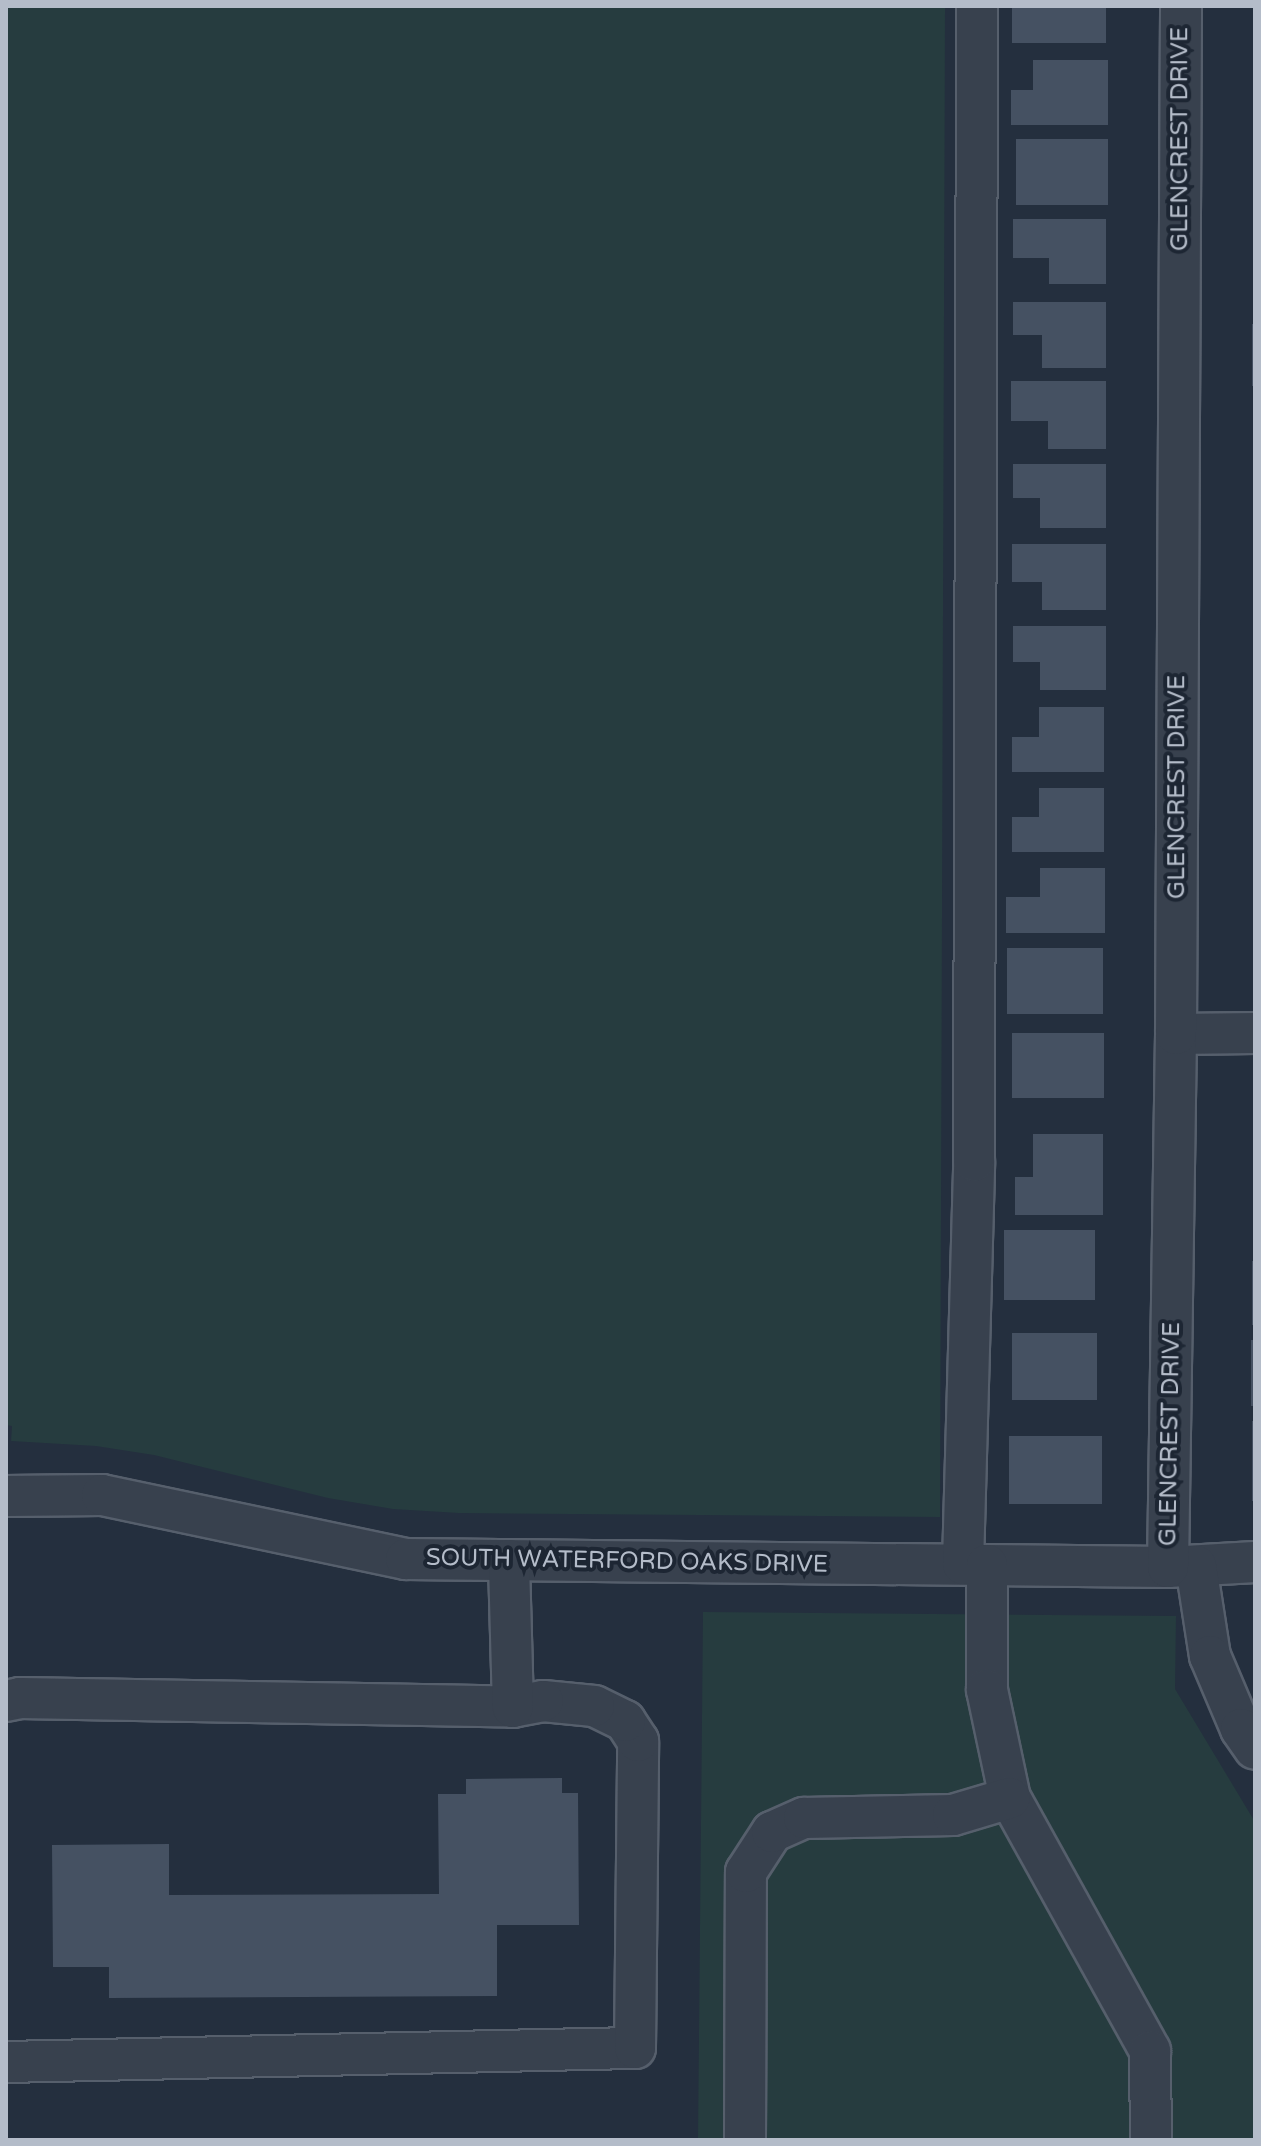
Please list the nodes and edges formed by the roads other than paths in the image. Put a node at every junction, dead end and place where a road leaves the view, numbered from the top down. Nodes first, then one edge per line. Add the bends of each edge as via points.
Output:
1 (977, 6) edge
2 (1181, 6) edge
3 (1255, 1033) edge
4 (1176, 1034) junction
5 (6, 1496) edge
6 (509, 1560) junction
7 (1255, 1562) edge
8 (975, 1564) junction
9 (1182, 1566) junction
10 (6, 1701) edge
11 (513, 1707) junction
12 (1255, 1749) edge
13 (1010, 1798) junction
14 (6, 2062) edge
15 (745, 2140) edge
16 (1151, 2140) edge

1 - 8 street
2 - 4 street, GLENCREST DRIVE
3 - 4 street
4 - 9 street, GLENCREST DRIVE
5 - 6 street, SOUTH WATERFORD OAKS DRIVE via 102,1495 406,1559
6 - 8 street, SOUTH WATERFORD OAKS DRIVE
6 - 11 street
7 - 9 street, SOUTH WATERFORD OAKS DRIVE
8 - 9 street, SOUTH WATERFORD OAKS DRIVE
8 - 13 street via 987,1690
9 - 12 street, GLENCREST DRIVE via 1210,1656
10 - 11 street
11 - 14 street via 543,1701 594,1706 625,1721 638,1741 635,2048
13 - 15 street via 953,1815 804,1818 772,1832 746,1872
13 - 16 street via 1150,2051

